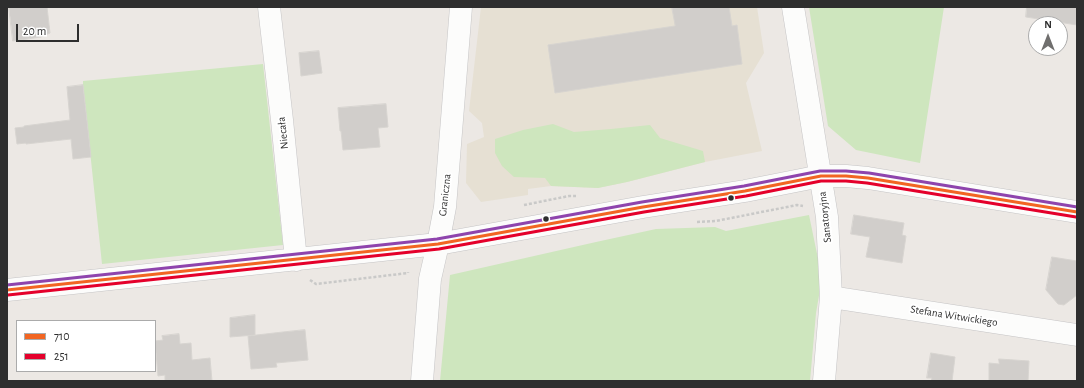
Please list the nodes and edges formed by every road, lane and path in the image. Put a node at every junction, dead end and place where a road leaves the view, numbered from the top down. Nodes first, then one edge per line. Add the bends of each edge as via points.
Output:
1 (269, 7) edge
2 (461, 7) edge
3 (793, 7) edge
4 (821, 176) junction
5 (1077, 212) edge
6 (438, 244) junction
7 (296, 260) junction
8 (7, 290) edge
9 (831, 297) junction
10 (1077, 335) edge
11 (422, 381) edge
12 (824, 381) edge

1 - 7 street, Niecała
2 - 6 street, Graniczna via 445,207
3 - 4 street, Sanatoryjna
4 - 5 street via 868,178
4 - 6 street
4 - 9 street, Sanatoryjna via 827,217
6 - 7 street
6 - 11 street, Graniczna via 430,279
7 - 8 street
9 - 10 street, Stefana Witwickiego
9 - 12 street, Sanatoryjna

